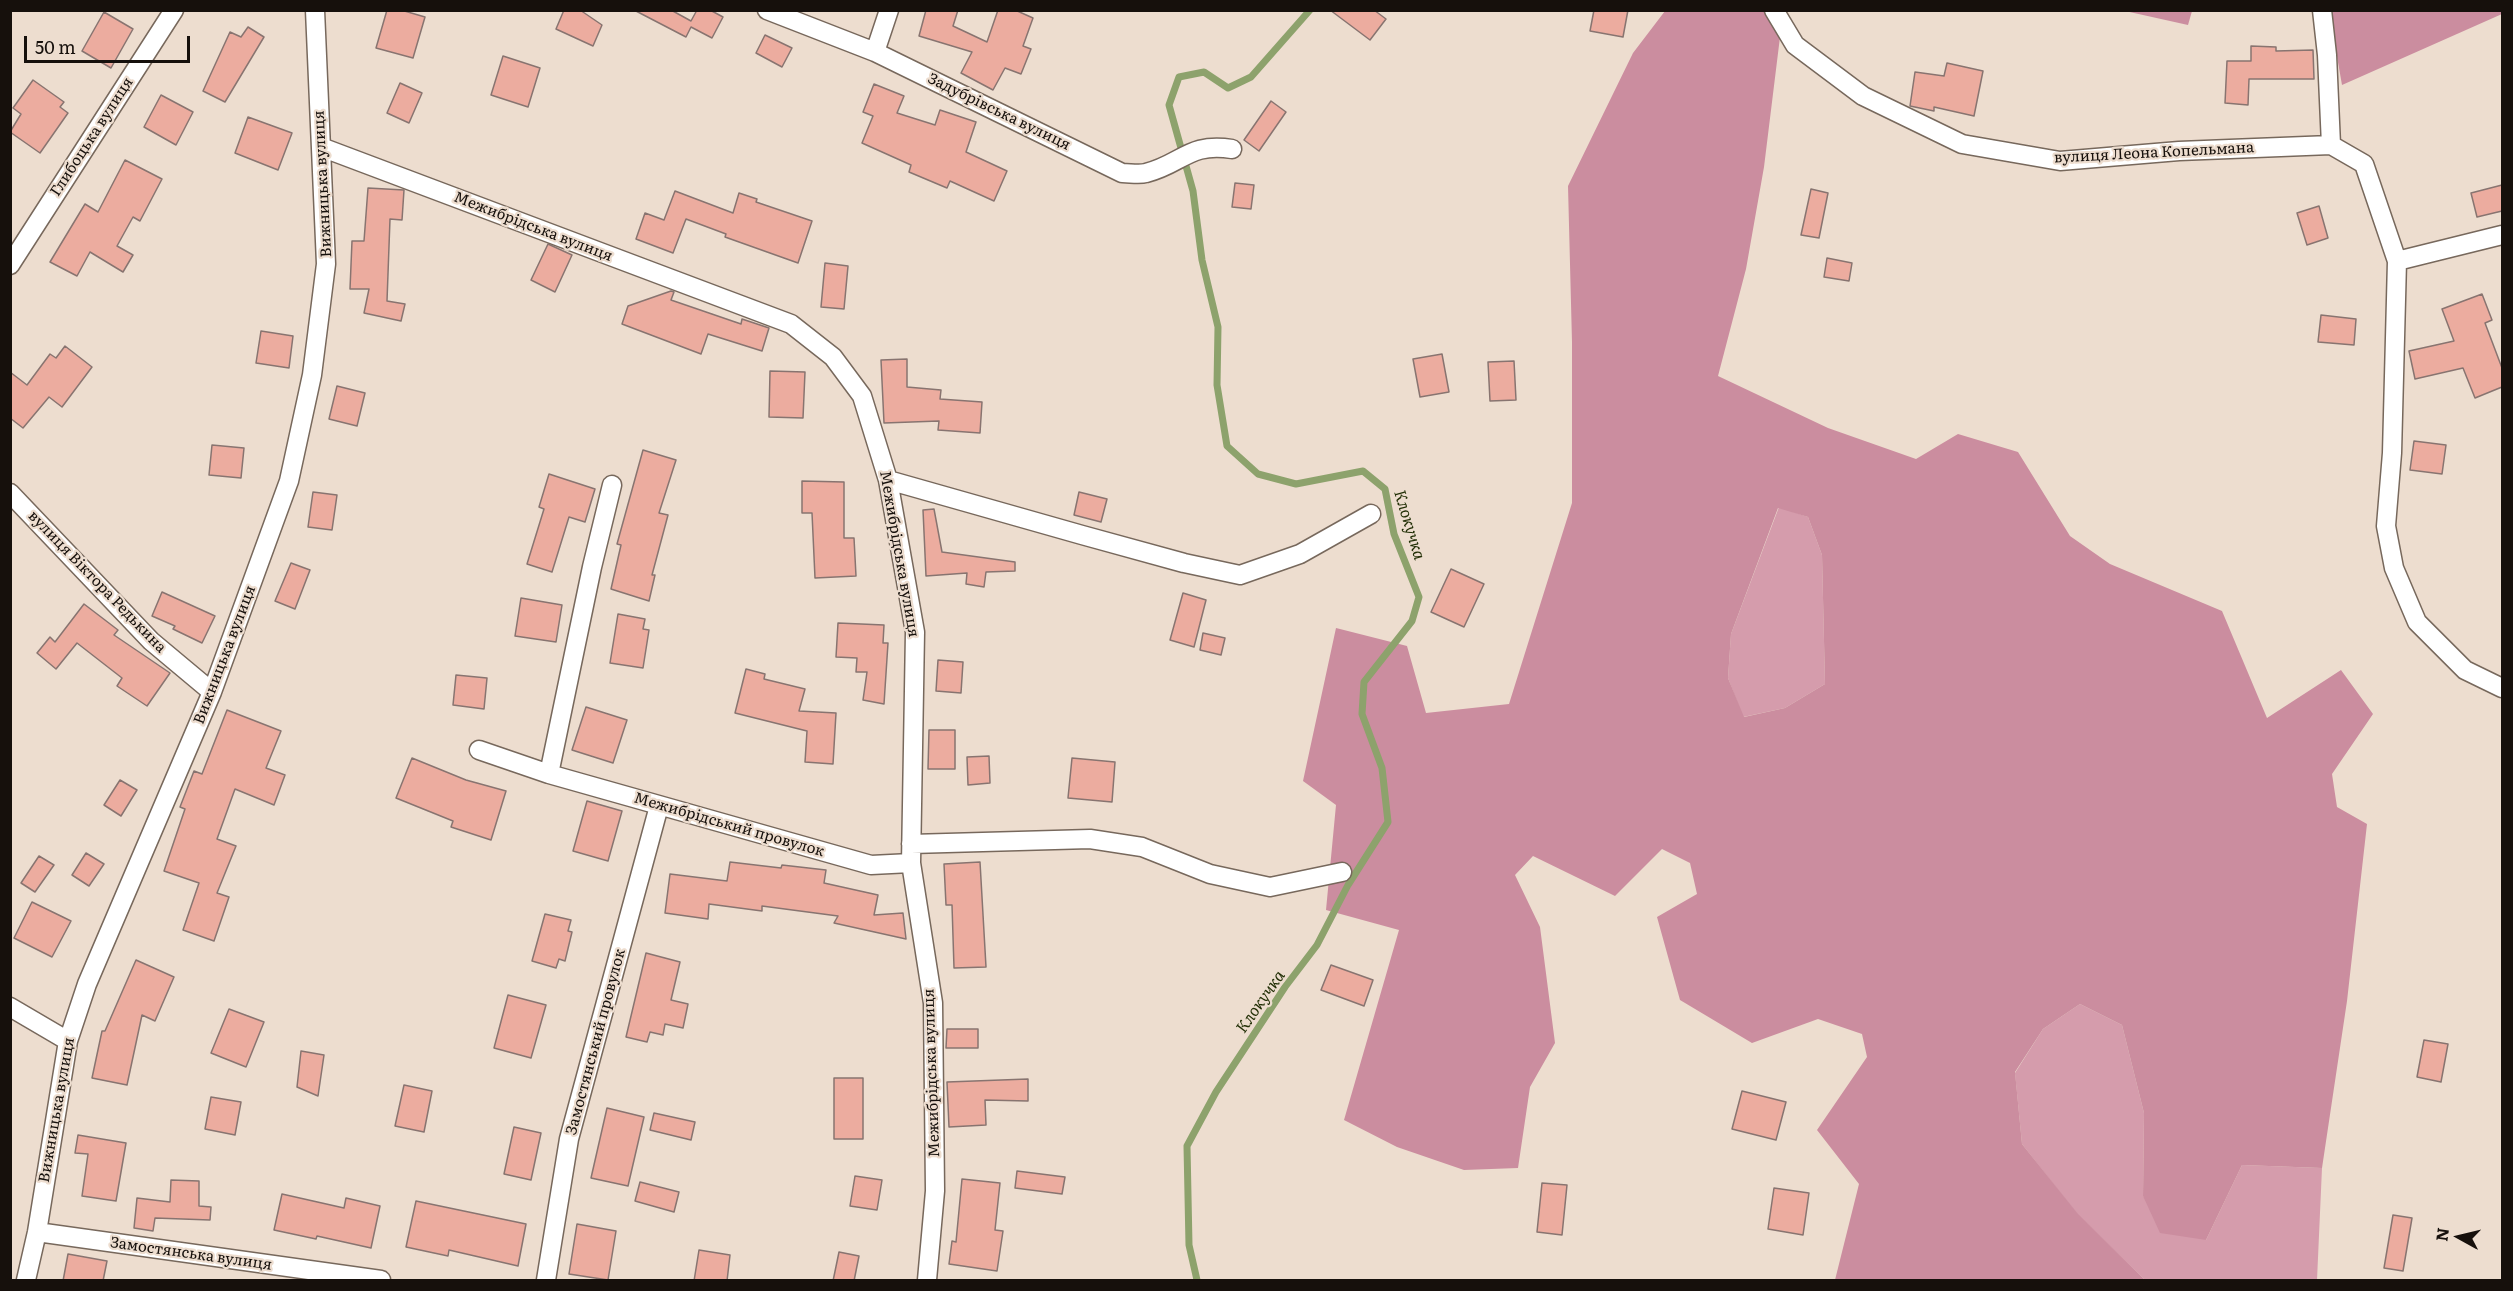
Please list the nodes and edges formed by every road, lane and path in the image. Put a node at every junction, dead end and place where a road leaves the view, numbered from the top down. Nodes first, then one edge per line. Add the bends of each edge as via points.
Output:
1 (174, 10) edge
2 (315, 10) edge
3 (767, 10) edge
4 (889, 10) edge
5 (1774, 10) edge
6 (2322, 10) edge
7 (875, 52) junction
8 (2331, 145) junction
9 (321, 147) junction
10 (1232, 149) dead end
11 (2502, 235) edge
12 (2397, 261) junction
13 (10, 265) edge
14 (888, 480) junction
15 (612, 485) dead end
16 (10, 494) edge
17 (1371, 514) dead end
18 (2502, 688) edge
19 (212, 692) junction
20 (479, 750) dead end
21 (549, 774) junction
22 (659, 806) junction
23 (911, 844) junction
24 (911, 863) junction
25 (1342, 872) dead end
26 (10, 1007) edge
27 (68, 1041) junction
28 (37, 1232) junction
29 (316, 1276) edge
30 (26, 1281) edge
31 (381, 1281) edge
32 (546, 1281) edge
33 (927, 1281) edge

1 - 13 street, Глибоцька вулиця
2 - 9 street, Вижницька вулиця
3 - 7 street, Задубрівська вулиця
4 - 7 street
5 - 8 street, вулиця Леона Копельмана via 1795,45 1863,96 1962,144 2060,161
6 - 8 street
7 - 10 street, Задубрівська вулиця via 1122,172 1145,173 1214,146
8 - 12 street via 2364,164
9 - 14 street, Межибрідська вулиця via 791,324 833,357 862,396
9 - 19 street, Вижницька вулиця via 327,264 312,375 289,481
11 - 12 street
12 - 18 street via 2386,526 2394,568 2417,622 2465,669
14 - 17 street via 1082,536 1240,574 1300,554
14 - 23 street, Межибрідська вулиця via 915,632
15 - 21 street
16 - 19 street, вулиця Віктора Редькина via 151,641
19 - 27 street, Вижницька вулиця via 87,984
20 - 21 street, Межибрідський провулок
21 - 22 street, Межибрідський провулок
22 - 24 street, Межибрідський провулок via 871,865
22 - 32 street, Замостянський провулок via 569,1139
23 - 24 street, Межибрідська вулиця
23 - 25 street via 1090,839 1142,848 1210,874 1270,887
24 - 33 street, Межибрідська вулиця via 933,1003 935,1191
26 - 27 street
27 - 28 street, Вижницька вулиця
28 - 29 street, Замостянська вулиця
28 - 30 street, Вижницька вулиця
29 - 31 street, Замостянська вулиця

